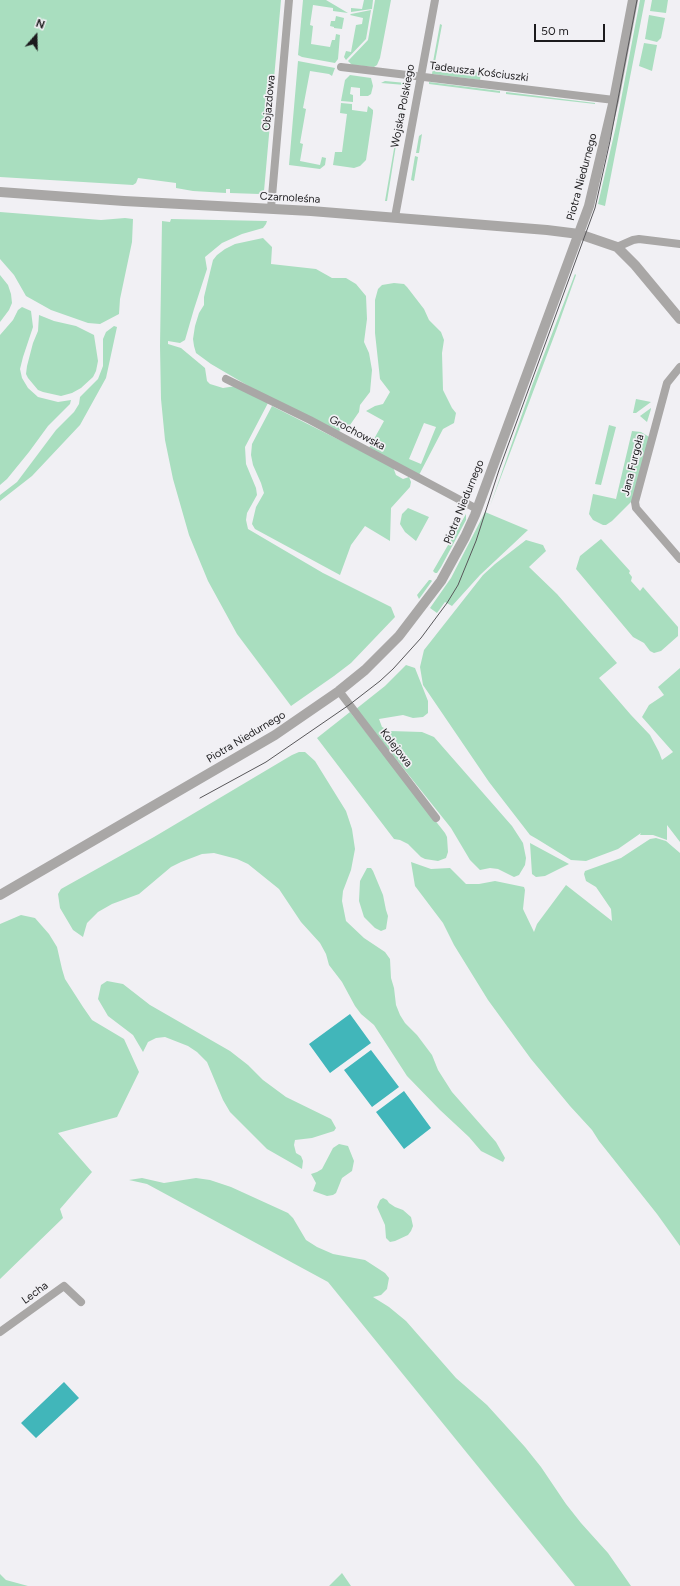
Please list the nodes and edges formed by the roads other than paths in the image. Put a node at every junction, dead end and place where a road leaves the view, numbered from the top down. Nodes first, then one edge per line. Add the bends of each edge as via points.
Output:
1 (289, 0) edge
2 (434, 0) edge
3 (632, 0) edge
4 (341, 67) dead end
5 (420, 76) junction
6 (614, 100) junction
7 (0, 192) edge
8 (271, 208) junction
9 (395, 217) junction
10 (579, 234) junction
11 (680, 244) edge
12 (617, 247) junction
13 (680, 319) edge
14 (680, 367) edge
15 (226, 379) dead end
16 (477, 509) junction
17 (680, 559) edge
18 (339, 691) junction
19 (436, 818) dead end
20 (0, 895) edge
21 (81, 1302) dead end
22 (0, 1332) edge

1 - 8 street, Objazdowa
2 - 5 street, Wojska Polskiego
3 - 6 street, Piotra Niedurnego
4 - 5 street, Tadeusza Kościuszki
5 - 6 street, Tadeusza Kościuszki
5 - 9 street, Wojska Polskiego
6 - 10 street, Piotra Niedurnego via 591,200
7 - 8 street, Czarnoleśna
8 - 9 street, Czarnoleśna
9 - 10 street, Czarnoleśna
10 - 12 street, Czarnoleśna
10 - 16 street, Piotra Niedurnego
11 - 12 street via 639,239
12 - 13 street
14 - 17 street, Jana Furgoła via 667,383 635,502 636,508
15 - 16 street, Grochowska via 310,420
16 - 18 street, Piotra Niedurnego via 457,553 424,604 399,636 365,670
18 - 19 street, Kolejowa
18 - 20 street, Piotra Niedurnego via 275,735
21 - 22 street, Lecha via 64,1286

